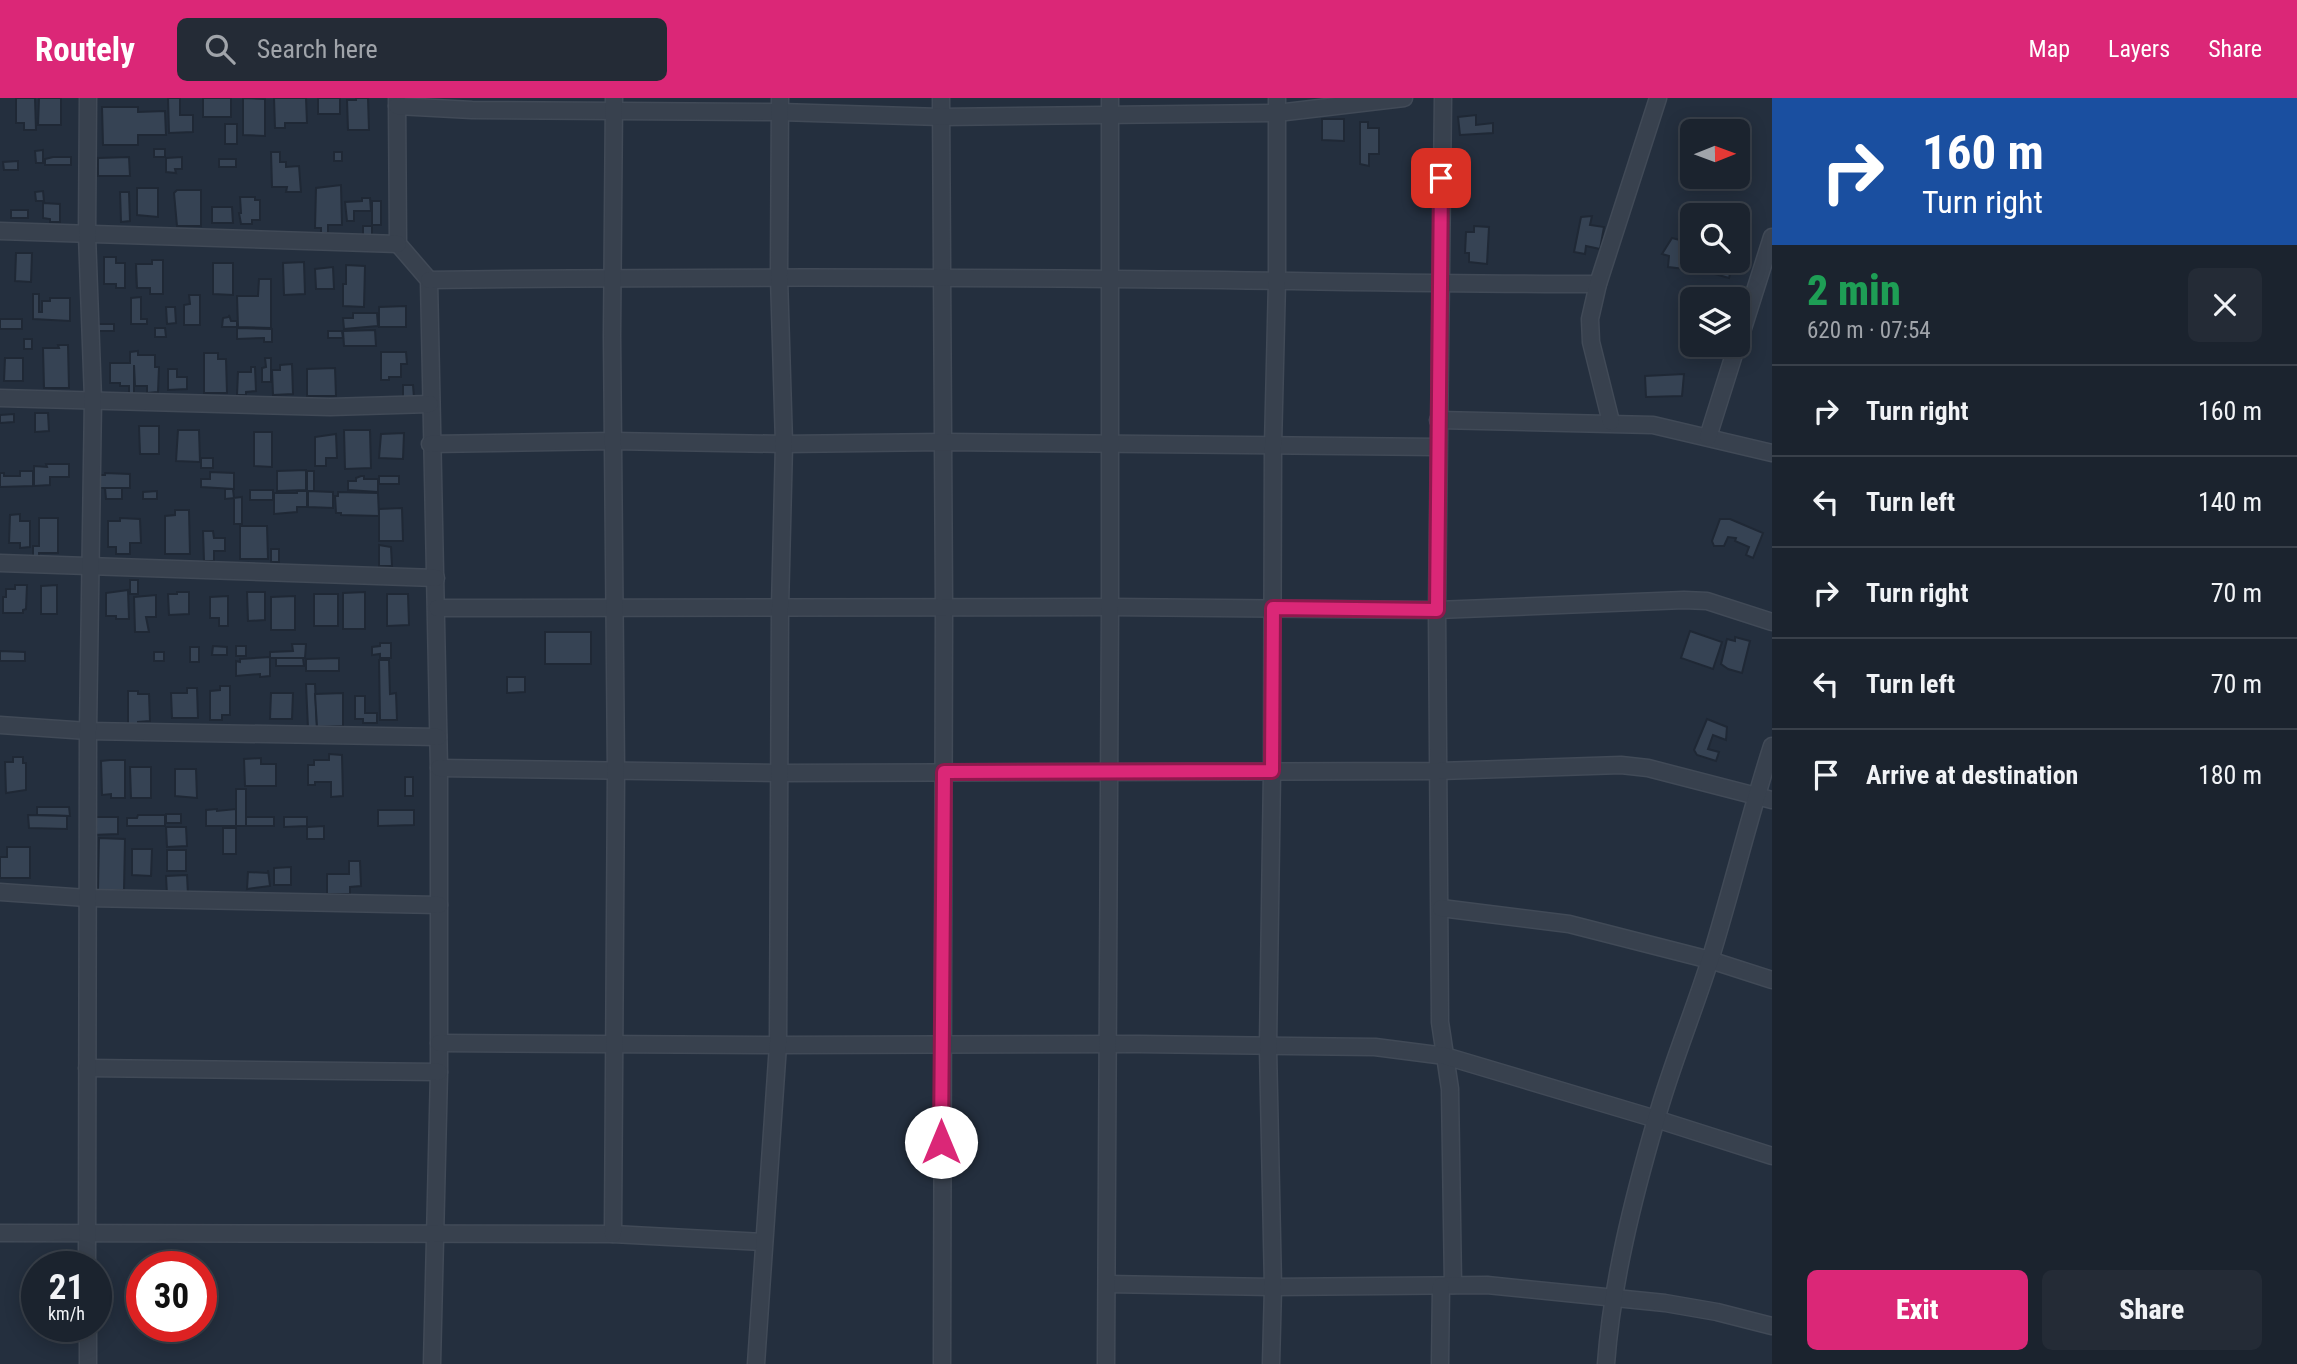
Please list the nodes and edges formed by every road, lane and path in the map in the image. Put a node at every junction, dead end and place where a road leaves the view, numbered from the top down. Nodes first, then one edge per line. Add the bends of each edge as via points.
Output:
1 (88, 98) edge
2 (942, 98) edge
3 (1110, 98) edge
4 (1404, 98) edge
5 (1443, 98) edge
6 (1658, 98) edge
7 (397, 102) edge
8 (614, 105) edge
9 (780, 105) edge
10 (1277, 106) edge
11 (1110, 116) junction
12 (941, 117) junction
13 (0, 231) edge
14 (87, 235) junction
15 (1772, 237) edge
16 (398, 244) junction
17 (779, 277) junction
18 (614, 278) junction
19 (942, 278) junction
20 (1110, 279) junction
21 (429, 280) junction
22 (1277, 281) junction
23 (1598, 284) junction
24 (1439, 285) junction
25 (1750, 306) edge
26 (1734, 357) edge
27 (0, 398) edge
28 (93, 399) junction
29 (430, 404) junction
30 (1438, 419) junction
31 (1611, 422) junction
32 (1708, 437) junction
33 (613, 440) junction
34 (943, 442) junction
35 (430, 444) junction
36 (784, 444) junction
37 (1109, 444) junction
38 (1273, 446) junction
39 (1438, 447) junction
40 (1772, 453) edge
41 (0, 564) edge
42 (91, 567) junction
43 (436, 578) junction
44 (614, 607) junction
45 (1110, 607) junction
46 (437, 608) junction
47 (780, 608) junction
48 (944, 608) junction
49 (1273, 608) junction
50 (1437, 610) junction
51 (1772, 622) edge
52 (0, 725) edge
53 (88, 731) junction
54 (438, 737) junction
55 (1772, 746) edge
56 (439, 768) junction
57 (616, 771) junction
58 (1272, 771) junction
59 (1439, 771) junction
60 (944, 772) junction
61 (1108, 772) junction
62 (779, 773) junction
63 (1756, 795) junction
64 (1772, 800) edge
65 (0, 892) edge
66 (87, 898) junction
67 (439, 905) junction
68 (1441, 908) junction
69 (1710, 960) junction
70 (1772, 980) edge
71 (615, 1042) junction
72 (439, 1043) junction
73 (941, 1044) junction
74 (778, 1045) junction
75 (1109, 1045) junction
76 (1268, 1047) junction
77 (1444, 1056) junction
78 (87, 1068) junction
79 (439, 1072) junction
80 (1656, 1119) junction
81 (1772, 1156) edge
82 (435, 1232) junction
83 (0, 1233) edge
84 (86, 1233) junction
85 (613, 1234) junction
86 (763, 1242) junction
87 (87, 1251) edge
88 (1107, 1284) junction
89 (1447, 1285) junction
90 (1273, 1287) junction
91 (1614, 1297) junction
92 (1772, 1326) edge
93 (88, 1342) edge
94 (88, 1364) edge
95 (432, 1364) edge
96 (757, 1364) edge
97 (942, 1364) edge
98 (1106, 1364) edge
99 (1271, 1364) edge
100 (1440, 1364) edge
101 (1606, 1364) edge

1 - 14 street
2 - 12 street
3 - 11 street
4 - 10 street
5 - 24 street
6 - 23 street
7 - 8 street via 471,110
7 - 16 street
8 - 9 street
8 - 18 street
9 - 12 street
9 - 17 street
10 - 11 street
10 - 22 street
11 - 12 street
11 - 20 street
12 - 19 street
13 - 14 street
14 - 16 street
14 - 28 street
15 - 25 street
16 - 21 street
17 - 18 street
17 - 19 street
17 - 36 street
18 - 21 street
18 - 33 street
19 - 20 street
19 - 34 street
20 - 22 street
20 - 37 street
21 - 29 street
22 - 24 street
22 - 38 street
23 - 24 street
23 - 31 street via 1589,332
24 - 30 street
26 - 32 street
27 - 28 street
28 - 29 street via 330,407
28 - 42 street
29 - 35 street
30 - 31 street
30 - 39 street
31 - 32 street
32 - 40 street
33 - 35 street
33 - 36 street
33 - 44 street
34 - 36 street
34 - 37 street
34 - 48 street
35 - 43 street
36 - 47 street
37 - 38 street
37 - 45 street
38 - 39 street
38 - 49 street
39 - 50 street
41 - 42 street
42 - 43 street
42 - 53 street
43 - 46 street
44 - 46 street
44 - 47 street
44 - 57 street
45 - 48 street
45 - 49 street
45 - 61 street
46 - 54 street
47 - 48 street
47 - 62 street
48 - 60 street
49 - 50 street
49 - 58 street
50 - 51 street via 1684,600 1707,601
50 - 59 street
52 - 53 street
53 - 54 street
53 - 66 street
54 - 56 street
55 - 63 street
56 - 57 street
56 - 67 street
57 - 62 street
57 - 71 street
58 - 59 street
58 - 61 street
58 - 76 street
59 - 63 street via 1621,765
59 - 68 street
60 - 61 street
60 - 62 street
60 - 73 street
61 - 75 street
62 - 74 street
63 - 64 street
63 - 69 street
65 - 66 street
66 - 67 street
66 - 78 street
67 - 72 street
68 - 69 street via 1569,924
68 - 77 street
69 - 70 street
69 - 80 street
71 - 72 street
71 - 74 street
71 - 85 street
72 - 79 street
73 - 74 street
73 - 75 street
73 - 97 street
74 - 86 street
75 - 76 street
75 - 88 street
76 - 77 street via 1374,1047
76 - 90 street
77 - 80 street
77 - 89 street via 1450,1088
78 - 79 street
78 - 84 street
79 - 82 street
80 - 81 street
80 - 91 street
82 - 84 street
82 - 85 street
82 - 95 street
83 - 84 street
84 - 87 street
85 - 86 street
86 - 96 street
88 - 90 street
88 - 98 street
89 - 90 street
89 - 91 street
89 - 100 street
90 - 99 street
91 - 92 street via 1717,1312
91 - 101 street
93 - 94 street

